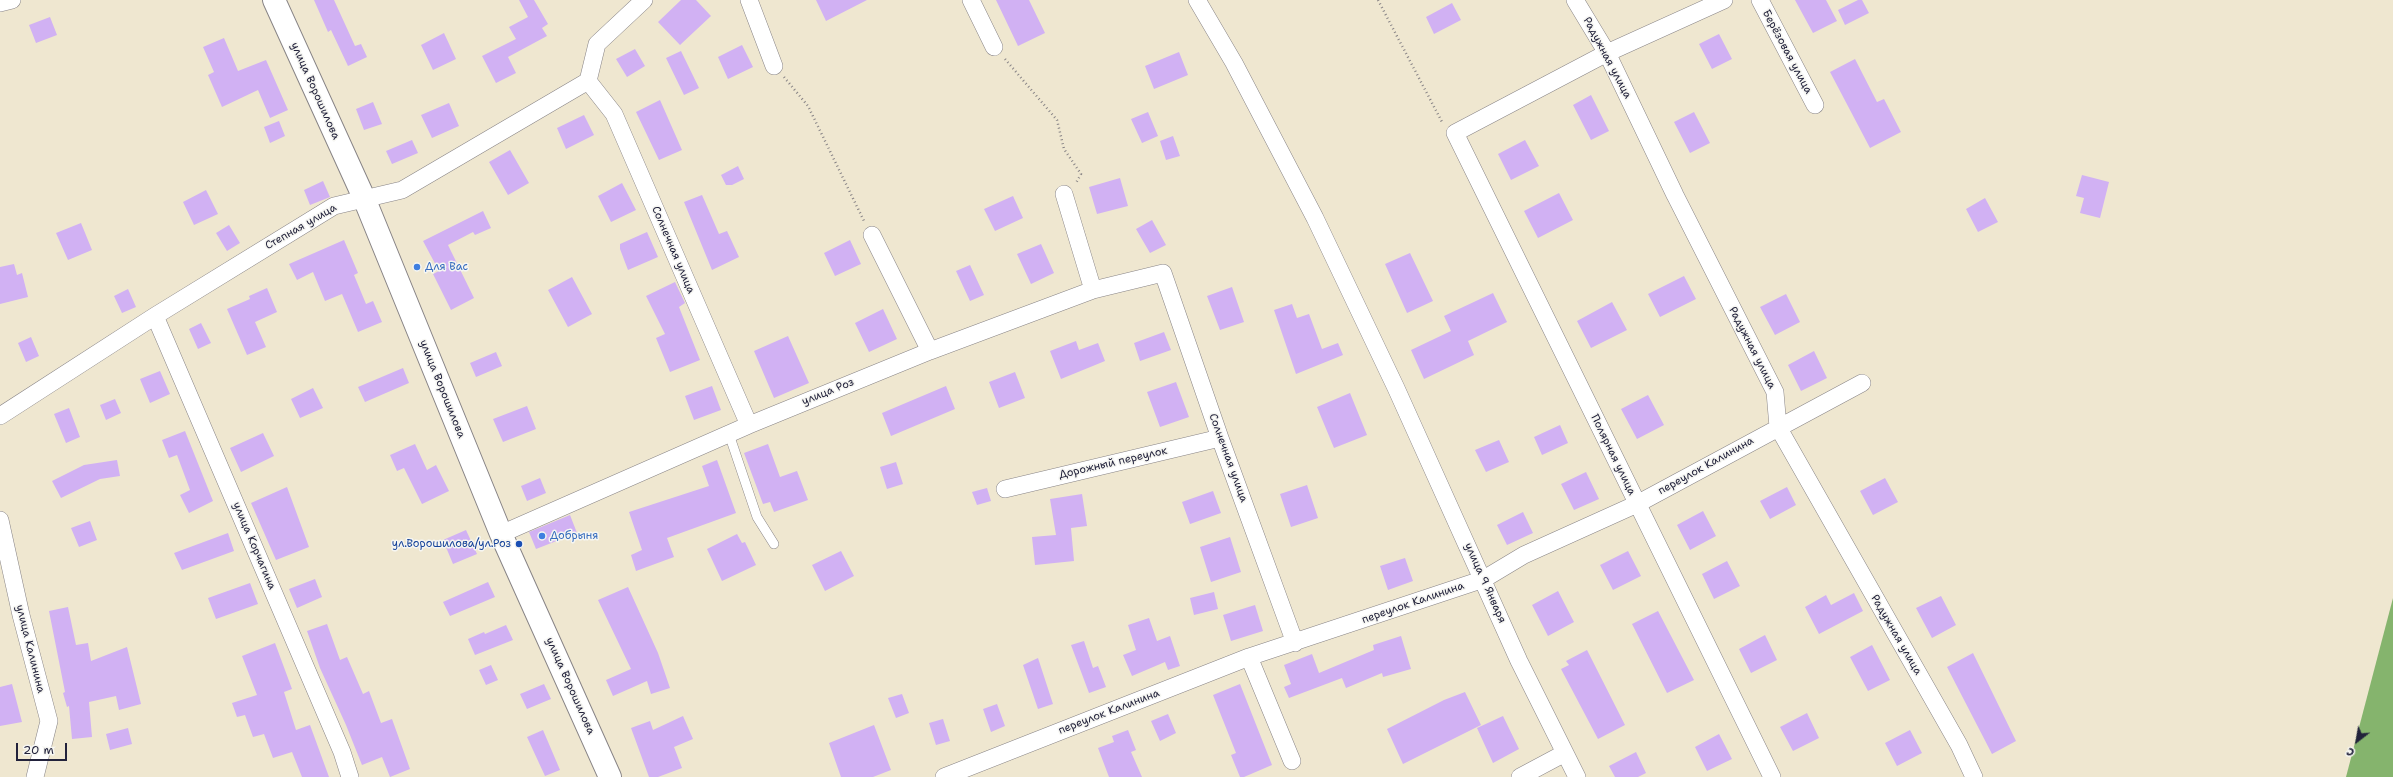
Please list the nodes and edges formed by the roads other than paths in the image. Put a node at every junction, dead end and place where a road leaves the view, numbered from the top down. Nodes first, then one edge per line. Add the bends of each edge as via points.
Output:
1 (12, 0) edge
2 (274, 0) edge
3 (749, 0) edge
4 (971, 0) edge
5 (1197, 0) edge
6 (1575, 0) edge
7 (1724, 0) edge
8 (1760, 0) edge
9 (0, 3) edge
10 (637, 3) edge
11 (994, 47) road end
12 (1607, 53) junction
13 (774, 66) road end
14 (588, 81) junction
15 (1815, 105) dead end
16 (1064, 194) road end
17 (364, 198) junction
18 (872, 235) road end
19 (1163, 273) joint
20 (1093, 290) junction
21 (155, 316) junction
22 (930, 351) junction
23 (1862, 383) dead end
24 (0, 416) edge
25 (749, 425) junction
26 (1778, 427) junction
27 (729, 434) junction
28 (1220, 438) junction
29 (1006, 489) dead end
30 (1637, 504) junction
31 (0, 520) edge
32 (501, 534) junction
33 (774, 544) dead end
34 (1484, 579) junction
35 (1295, 643) junction
36 (1249, 657) junction
37 (1565, 753) junction
38 (1292, 761) dead end
39 (36, 777) edge
40 (350, 777) edge
41 (610, 777) edge
42 (944, 777) edge
43 (1520, 777) edge
44 (1577, 777) edge
45 (1772, 777) edge
46 (1974, 777) edge

1 - 9 street
2 - 17 main road, улица Ворошилова
3 - 13 street
4 - 11 street
5 - 34 street, улица 9 Января via 1234,63 1315,218
6 - 12 street, Радужная улица
7 - 12 street
8 - 15 street, Берёзовая улица
10 - 14 street via 597,44
12 - 26 street, Радужная улица via 1775,392
12 - 30 street, Полярная улица via 1451,131
14 - 17 street, Степная улица via 402,190
14 - 25 street, Солнечная улица via 614,114
16 - 20 street
17 - 21 street, Степная улица via 334,206
17 - 32 main road, улица Ворошилова
18 - 22 street
19 - 20 street, улица Роз
19 - 28 street, Солнечная улица
20 - 22 street, улица Роз
21 - 24 street, Степная улица
21 - 40 street, улица Корчагина via 342,752
22 - 25 street, улица Роз
23 - 26 street, переулок Калинина
25 - 27 street, улица Роз
26 - 30 street, переулок Калинина
26 - 46 street, Радужная улица via 1959,745
27 - 32 street, улица Роз
27 - 33 lane via 757,517
28 - 29 street, Дорожный переулок
28 - 35 street, Солнечная улица
30 - 34 street, переулок Калинина via 1524,555
30 - 45 street, Полярная улица
31 - 39 street, улица Калинина via 48,721
32 - 41 main road, улица Ворошилова
34 - 35 street, переулок Калинина
34 - 37 street, улица 9 Января via 1519,661
35 - 36 street, переулок Калинина
36 - 38 street
36 - 42 street, переулок Калинина
37 - 43 street
37 - 44 street, улица 9 Января

